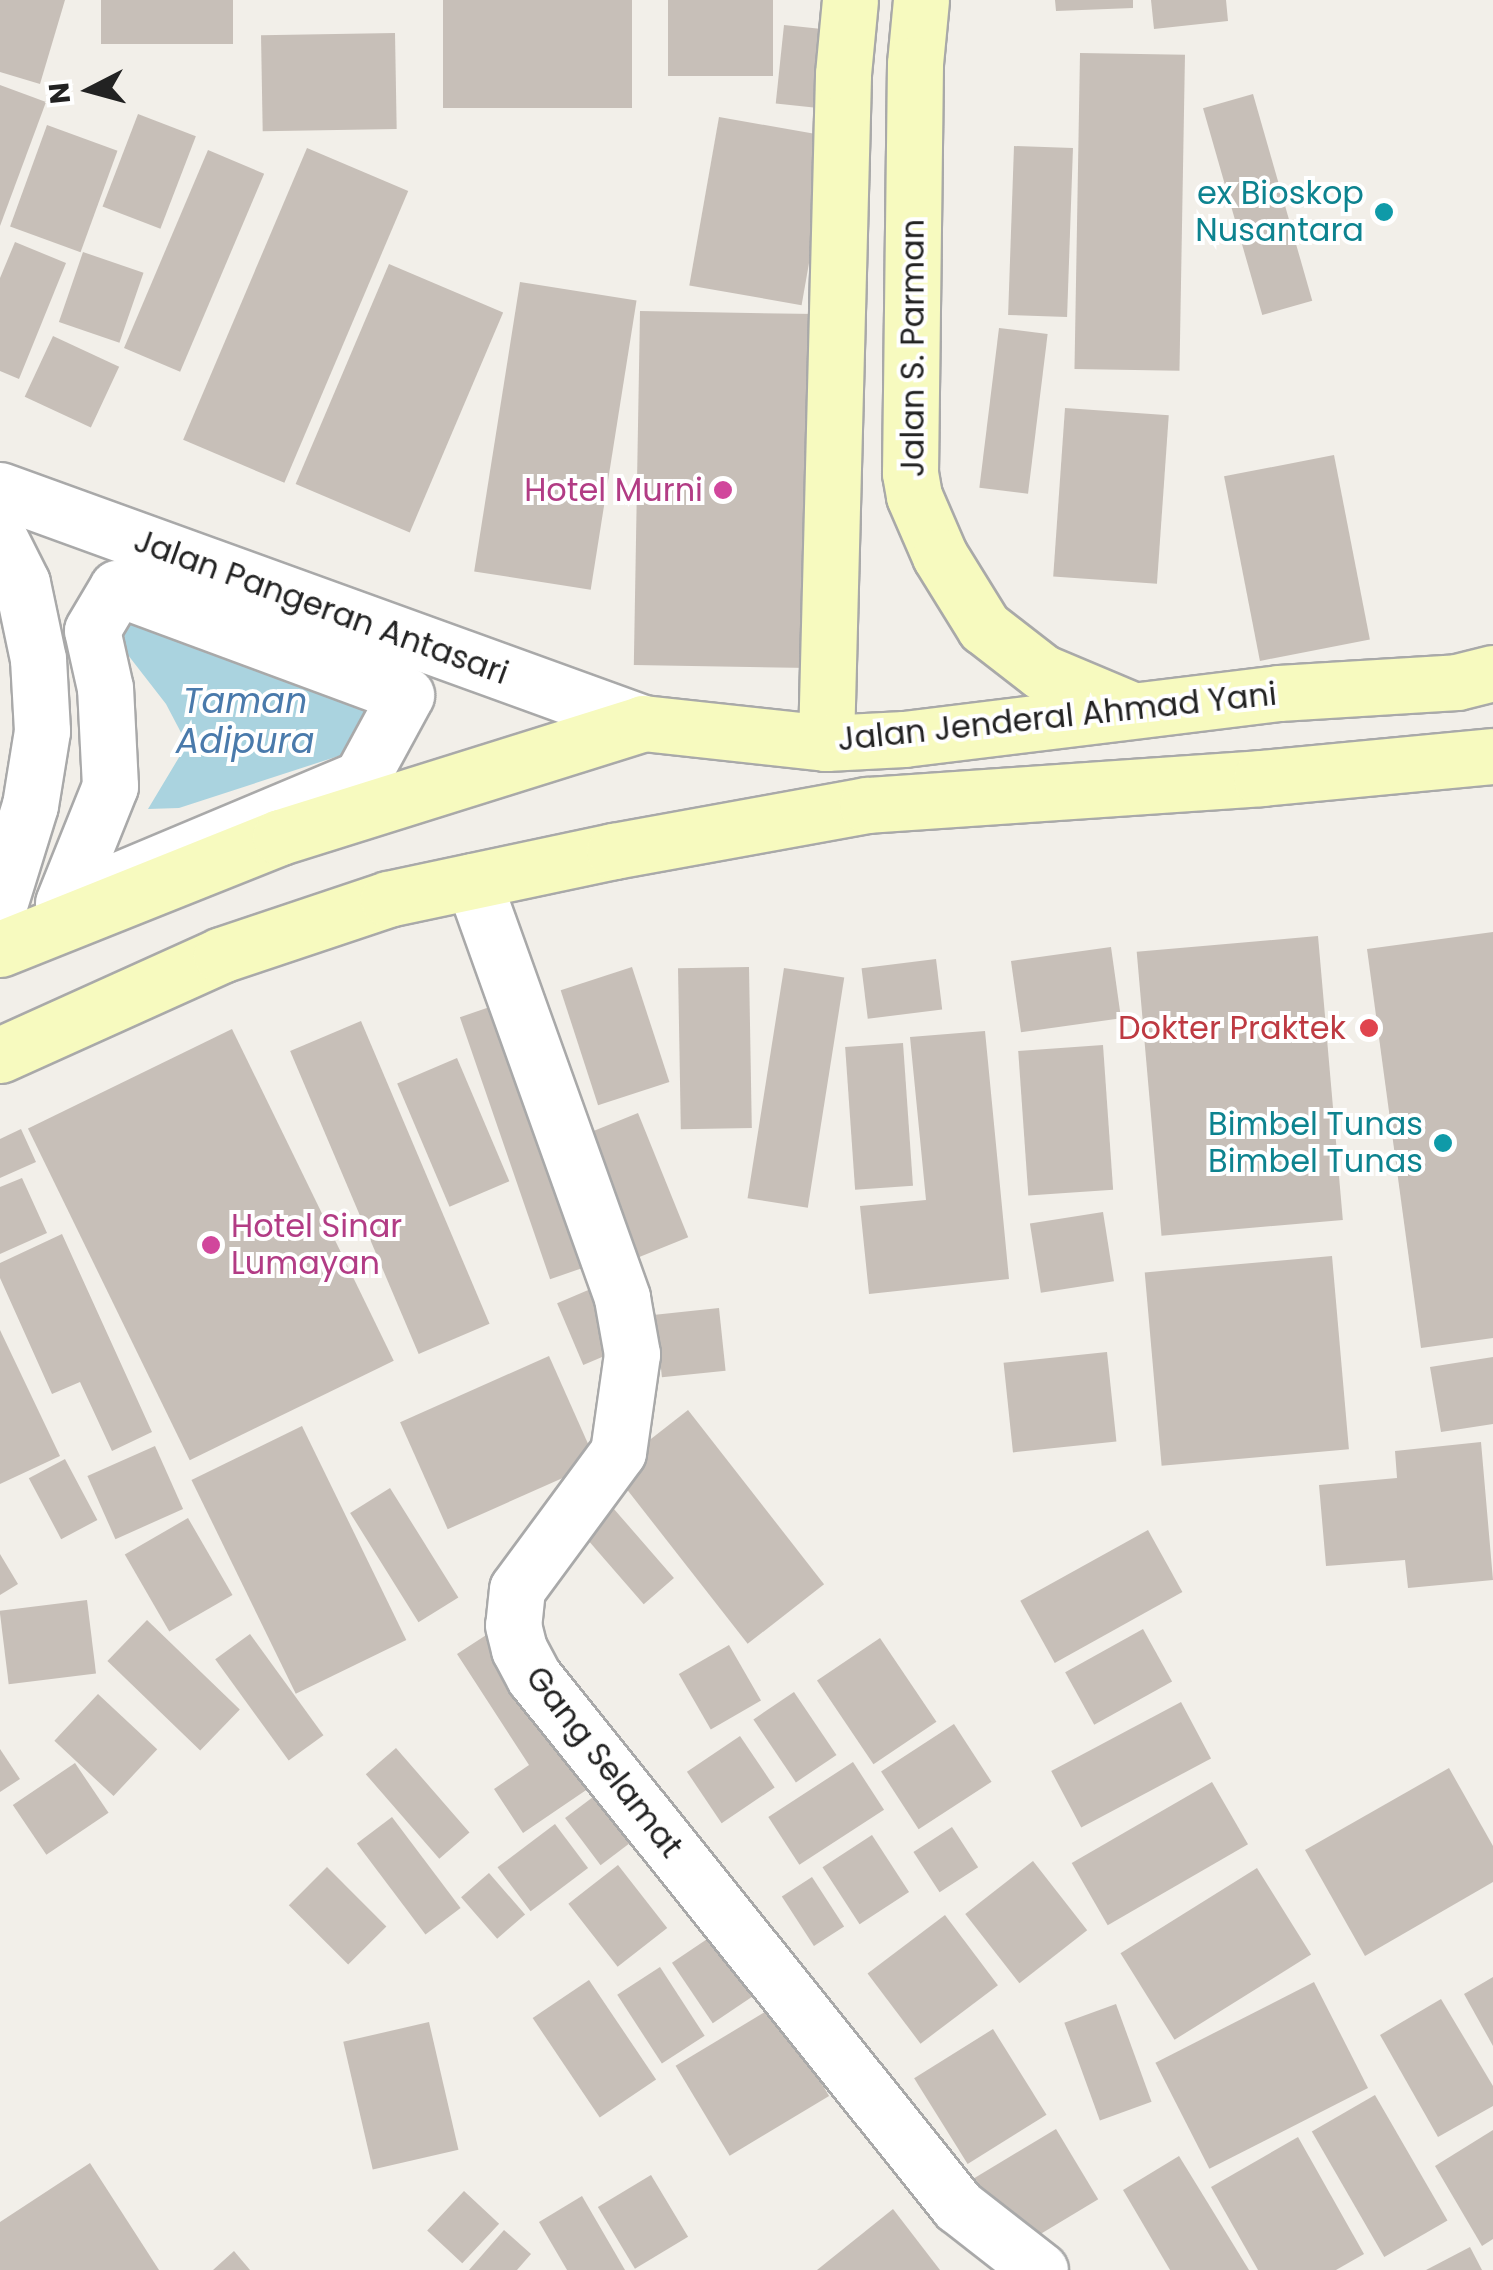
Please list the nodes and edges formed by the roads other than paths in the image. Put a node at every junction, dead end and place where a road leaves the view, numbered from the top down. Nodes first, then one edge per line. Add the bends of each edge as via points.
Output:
1 (850, 0) edge
2 (921, 0) edge
3 (0, 490) edge
4 (0, 540) edge
5 (92, 630) joint
6 (1493, 673) edge
7 (1133, 710) junction
8 (643, 723) junction
9 (826, 743) junction
10 (1493, 756) edge
11 (474, 881) junction
12 (0, 902) edge
13 (0, 949) edge
14 (0, 1056) edge
15 (1040, 2270) edge

1 - 9 main road via 842,74
2 - 7 main road, Jalan S. Parman via 915,64 914,496 940,556 984,626 1042,672
3 - 8 street, Jalan Pangeran Antasari
4 - 12 street via 22,584 38,658 42,731 30,805
5 - 5 street via 117,588 406,695 361,778 63,902 110,786 105,688
6 - 7 main road, Jalan Jenderal Ahmad Yani via 1457,682 1278,692
7 - 9 main road, Jalan Jenderal Ahmad Yani
8 - 9 main road, Jalan Jenderal Ahmad Yani
8 - 13 main road, Jalan Jenderal Ahmad Yani via 280,836
10 - 11 main road, Jalan Jenderal Ahmad Yani via 867,804
11 - 14 main road, Jalan Jenderal Ahmad Yani via 388,899 221,955
11 - 15 street, Gang Selamat via 622,1298 632,1354 618,1452 517,1590 513,1625 519,1648 534,1677 958,2206

